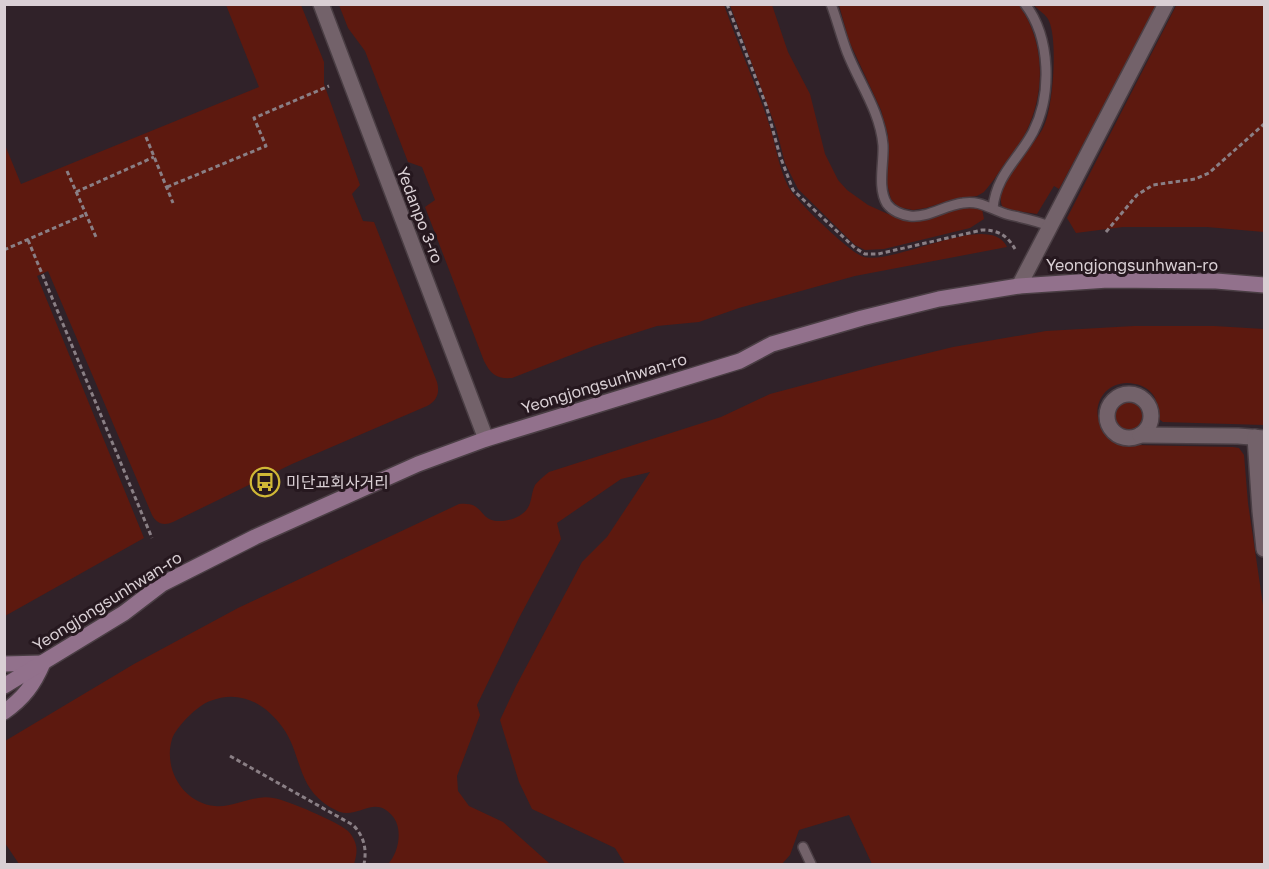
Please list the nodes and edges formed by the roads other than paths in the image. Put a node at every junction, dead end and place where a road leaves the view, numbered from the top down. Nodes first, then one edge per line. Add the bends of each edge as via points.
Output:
1 (321, 4) edge
2 (831, 4) edge
3 (1025, 4) edge
4 (1167, 4) edge
5 (993, 208) junction
6 (1049, 226) junction
7 (1019, 285) junction
8 (1264, 285) edge
9 (1140, 435) dead end
10 (1260, 438) edge
11 (486, 439) junction
12 (1264, 549) edge
13 (43, 663) junction
14 (4, 664) edge
15 (4, 686) edge
16 (4, 712) edge
17 (803, 847) dead end
18 (811, 864) edge

1 - 11 street, Yedanpo 3-ro
2 - 5 lane via 847,54 880,128 882,187 887,204 912,216 962,202
3 - 5 lane via 1038,25 1044,55 1042,105 1032,132 996,187
4 - 6 street
5 - 6 lane
6 - 7 street
7 - 8 main road, Yeongjongsunhwan-ro via 1108,280
7 - 11 main road, Yeongjongsunhwan-ro via 939,299 772,344 740,361
9 - 10 street
10 - 12 street
11 - 13 main road, Yeongjongsunhwan-ro via 433,458 255,537 162,584 124,613
13 - 14 main road
13 - 15 main road, Yeongjongsunhwan-ro
13 - 16 main road via 26,694
17 - 18 lane

